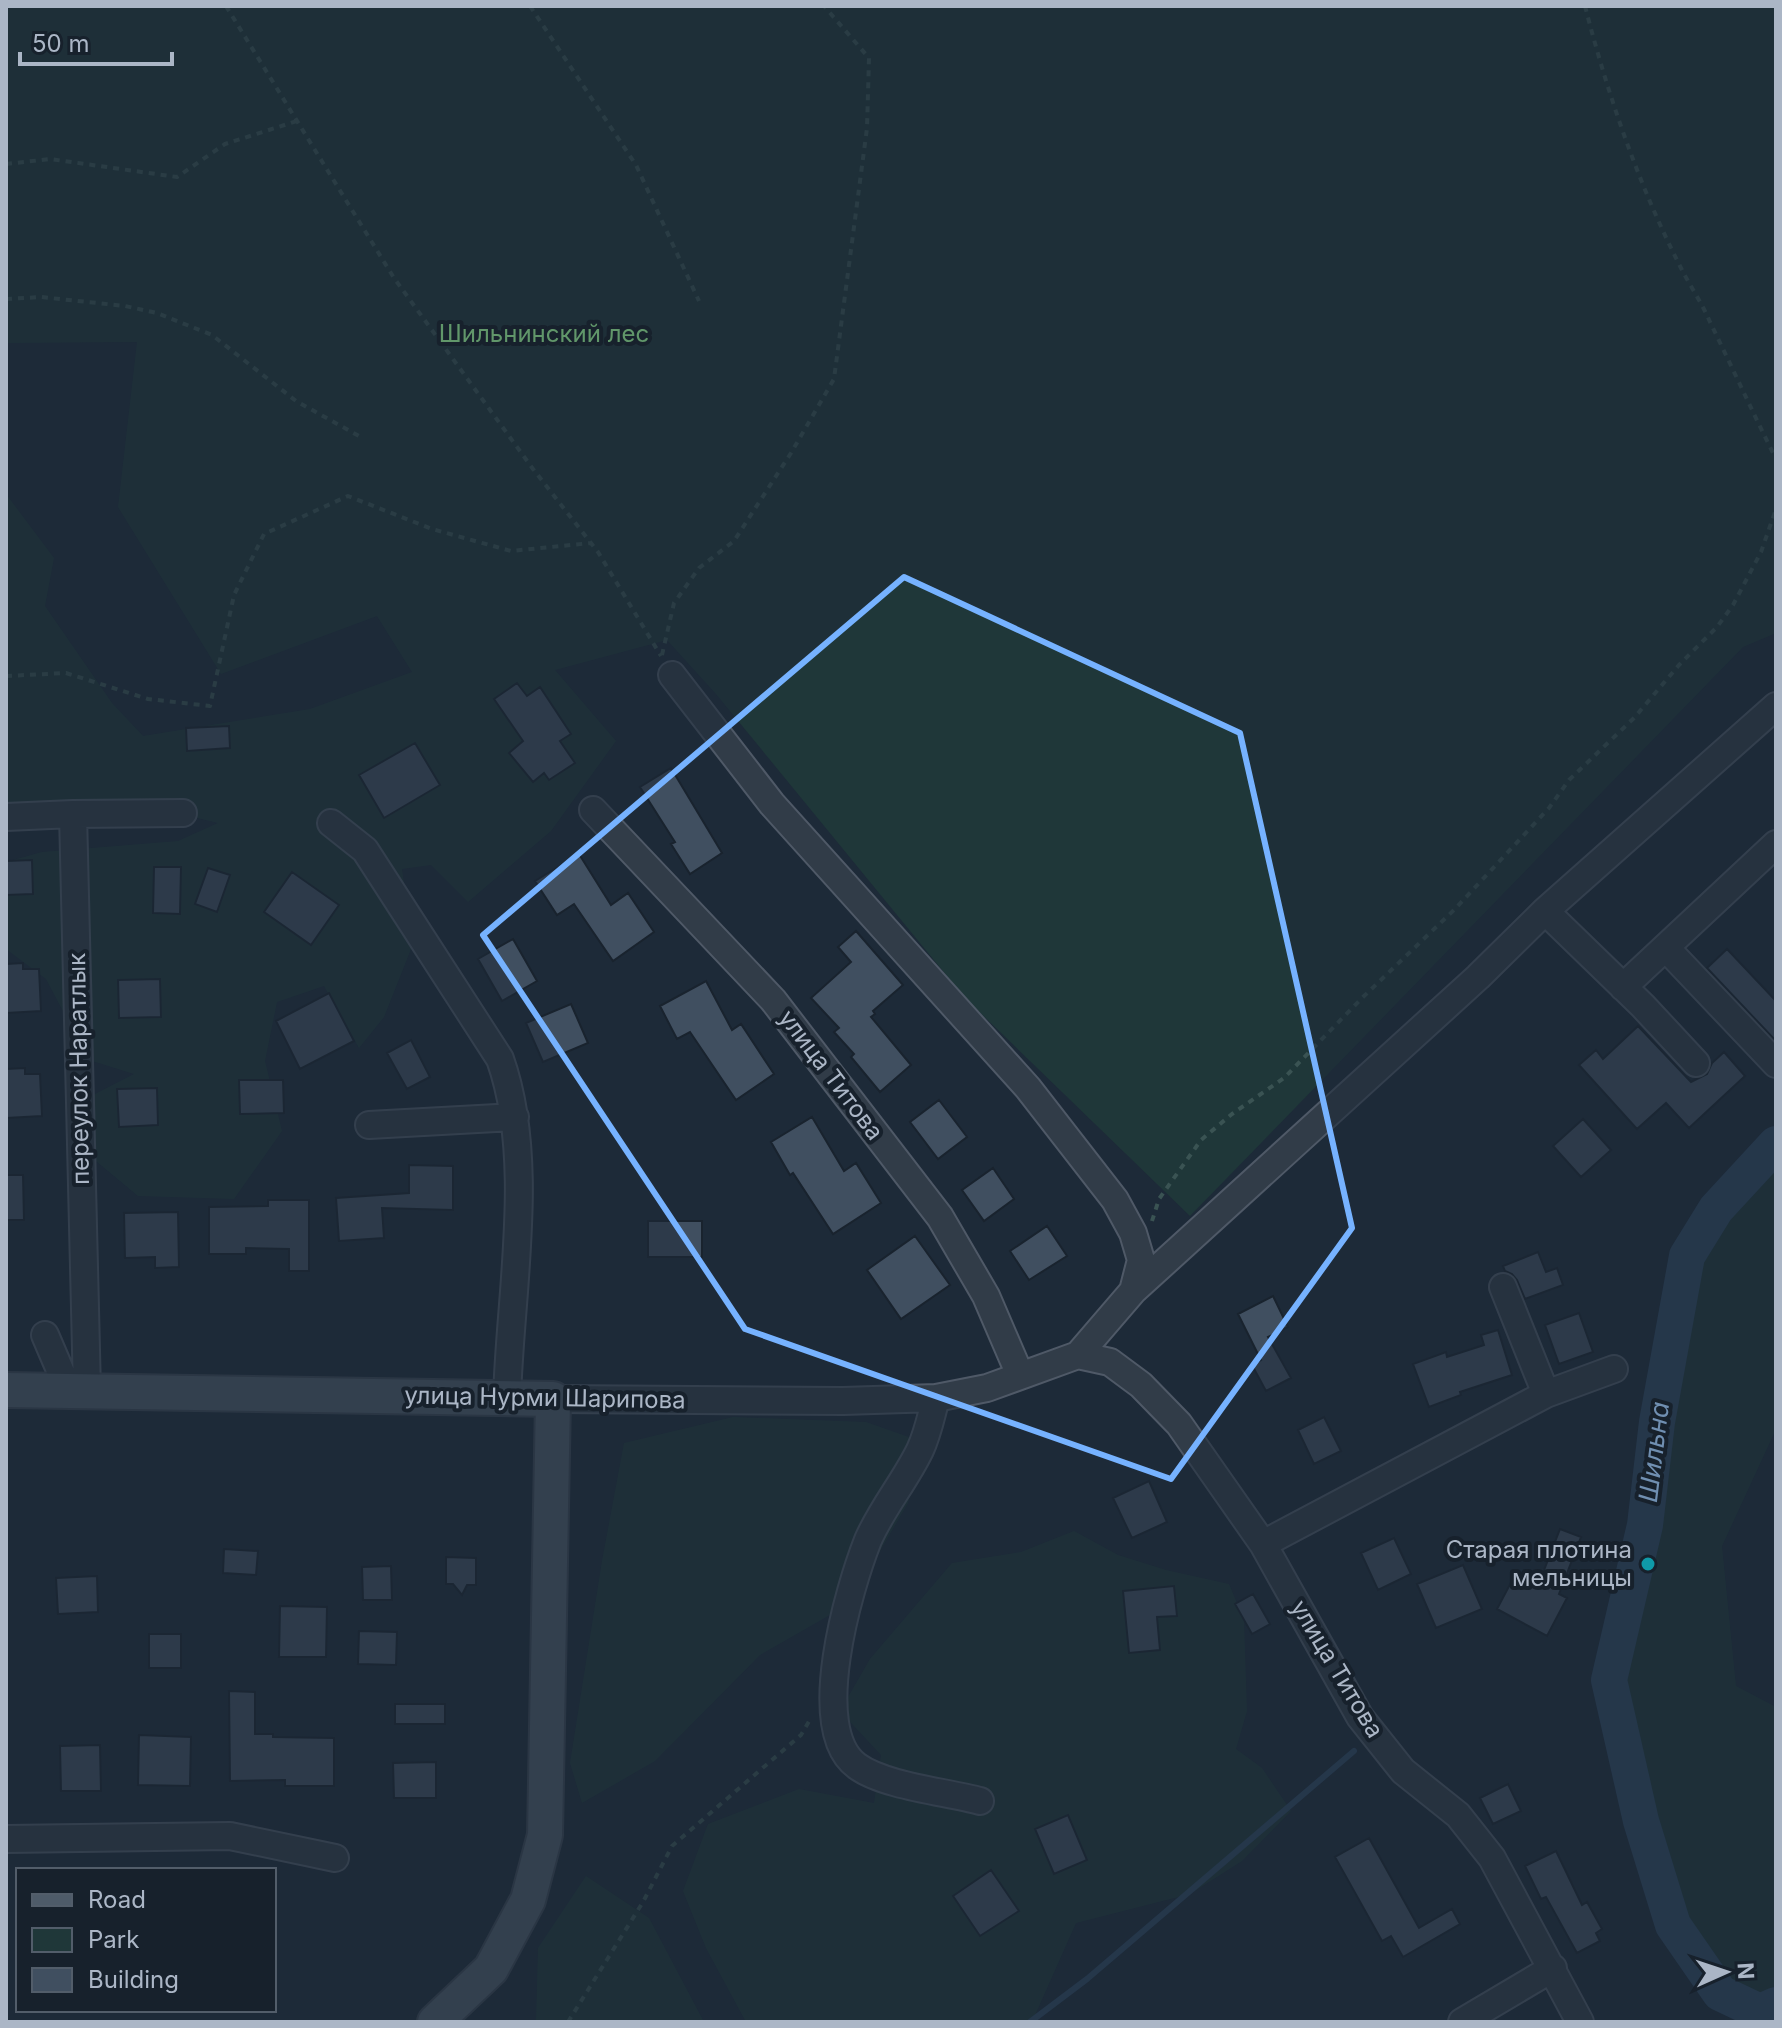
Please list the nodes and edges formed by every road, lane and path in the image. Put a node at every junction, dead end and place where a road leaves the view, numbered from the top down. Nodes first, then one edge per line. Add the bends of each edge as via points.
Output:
1 (226, 6) edge
2 (530, 6) edge
3 (824, 6) edge
4 (1585, 6) edge
5 (297, 121) junction
6 (6, 164) edge
7 (6, 299) edge
8 (699, 301) dead end
9 (359, 436) dead end
10 (1776, 459) edge
11 (1776, 509) edge
12 (591, 543) junction
13 (667, 666) junction
14 (6, 676) edge
15 (1776, 706) edge
16 (593, 810) dead end
17 (183, 813) dead end
18 (73, 814) junction
19 (6, 817) edge
20 (331, 823) dead end
21 (1776, 844) edge
22 (1545, 911) junction
23 (1666, 948) junction
24 (1623, 987) junction
25 (1696, 1063) dead end
26 (1776, 1064) edge
27 (515, 1117) junction
28 (369, 1125) dead end
29 (1141, 1260) junction
30 (1503, 1287) dead end
31 (1133, 1291) junction
32 (45, 1335) dead end
33 (1078, 1355) junction
34 (1614, 1369) dead end
35 (1020, 1375) junction
36 (6, 1390) edge
37 (78, 1391) junction
38 (1546, 1394) junction
39 (507, 1398) junction
40 (936, 1398) junction
41 (553, 1399) junction
42 (1263, 1544) junction
43 (833, 1682) junction
44 (980, 1801) dead end
45 (6, 1839) edge
46 (335, 1858) dead end
47 (1553, 1968) junction
48 (435, 2022) edge
49 (568, 2022) edge
50 (1462, 2022) edge
51 (1580, 2022) edge

1 - 5 path
2 - 8 path via 636,165
3 - 13 path via 869,58 867,128 834,379 734,541 699,568 674,603
4 - 10 path via 1614,107 1653,208
5 - 6 path via 225,144 177,177 50,159
5 - 12 path via 394,278
7 - 9 path via 41,297 157,313 212,335 296,401
11 - 29 path via 1761,552 1717,627 1569,780 1454,910 1284,1078 1201,1140 1159,1199
12 - 13 path
12 - 14 path via 511,551 432,529 348,496 264,534 234,595 210,706 148,699 66,673
13 - 29 street via 772,804 1028,1088 1115,1200
15 - 22 street
16 - 35 street, улица Титова via 773,1000 940,1217 986,1296
17 - 18 street
18 - 19 street
18 - 37 street, переулок Наратлык
20 - 27 street via 365,850 500,1059
21 - 23 street
22 - 24 street
22 - 31 street
23 - 24 street
23 - 26 street
24 - 25 street
27 - 28 street
27 - 39 street via 518,1191
29 - 31 street
30 - 38 street
31 - 33 street
32 - 37 street
33 - 35 street, улица Нурми Шарипова
33 - 42 street, улица Титова via 1110,1362 1141,1385 1179,1424
34 - 38 street
35 - 40 street, улица Нурми Шарипова
36 - 37 main road, улица Нурми Шарипова
37 - 39 main road, улица Нурми Шарипова
38 - 42 street
39 - 41 main road, улица Нурми Шарипова
40 - 41 street, улица Нурми Шарипова
40 - 43 street via 920,1450 868,1540
41 - 48 main road via 545,1835 528,1900 491,1969
42 - 47 street, улица Титова via 1360,1717 1403,1771 1458,1815 1492,1858
43 - 44 street via 837,1737 857,1766
43 - 49 path via 801,1735 672,1846
45 - 46 street via 230,1836
47 - 50 street
47 - 51 street, улица Титова

